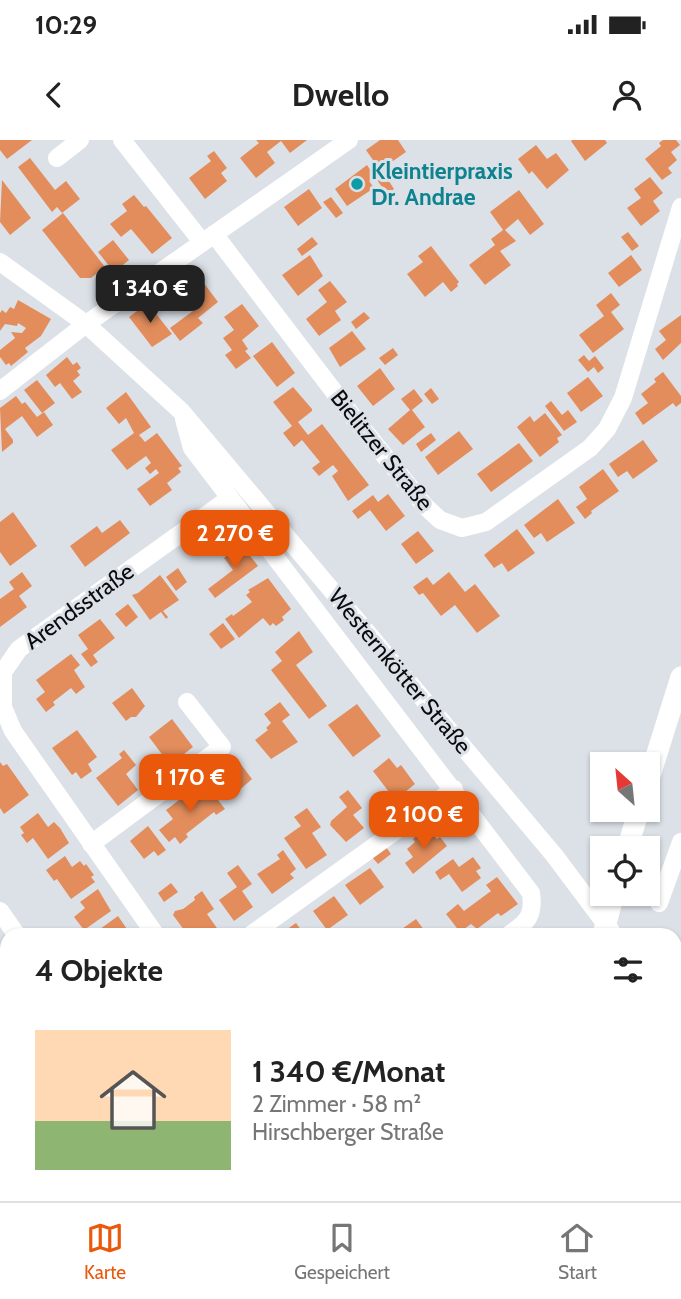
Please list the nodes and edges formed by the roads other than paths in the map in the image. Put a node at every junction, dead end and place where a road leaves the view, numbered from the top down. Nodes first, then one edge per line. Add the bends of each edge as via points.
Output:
1 (80, 140) edge
2 (121, 140) edge
3 (349, 140) edge
4 (57, 158) dead end
5 (681, 207) edge
6 (208, 238) junction
7 (0, 262) edge
8 (86, 324) junction
9 (0, 391) edge
10 (182, 412) junction
11 (230, 498) junction
12 (2, 672) edge
13 (681, 677) edge
14 (187, 702) dead end
15 (657, 752) edge
16 (454, 789) junction
17 (681, 842) edge
18 (91, 844) junction
19 (660, 899) edge
20 (611, 906) edge
21 (0, 911) edge
22 (12, 928) edge
23 (151, 928) edge
24 (260, 928) edge
25 (530, 928) edge
26 (605, 928) edge
27 (609, 928) edge

1 - 4 street
2 - 6 street, Bielitzer Straße
3 - 6 street
5 - 6 street, Bielitzer Straße via 623,398 607,429 590,448 486,522 462,528 440,520 425,506
6 - 8 street
7 - 8 street, Westernkötter Straße
8 - 9 street
8 - 10 street, Westernkötter Straße
10 - 11 street, Westernkötter Straße via 192,448
10 - 27 street, Westernkötter Straße via 554,855
11 - 12 street, Arendsstraße via 19,649
11 - 16 street, Westernkötter Straße
12 - 18 street, Arendsstraße via 3,707 13,731
13 - 15 main road
14 - 18 street via 222,747
16 - 24 street
16 - 25 street, Westernkötter Straße via 531,893
17 - 19 street
18 - 23 street, Arendsstraße
20 - 26 main road
21 - 22 street

